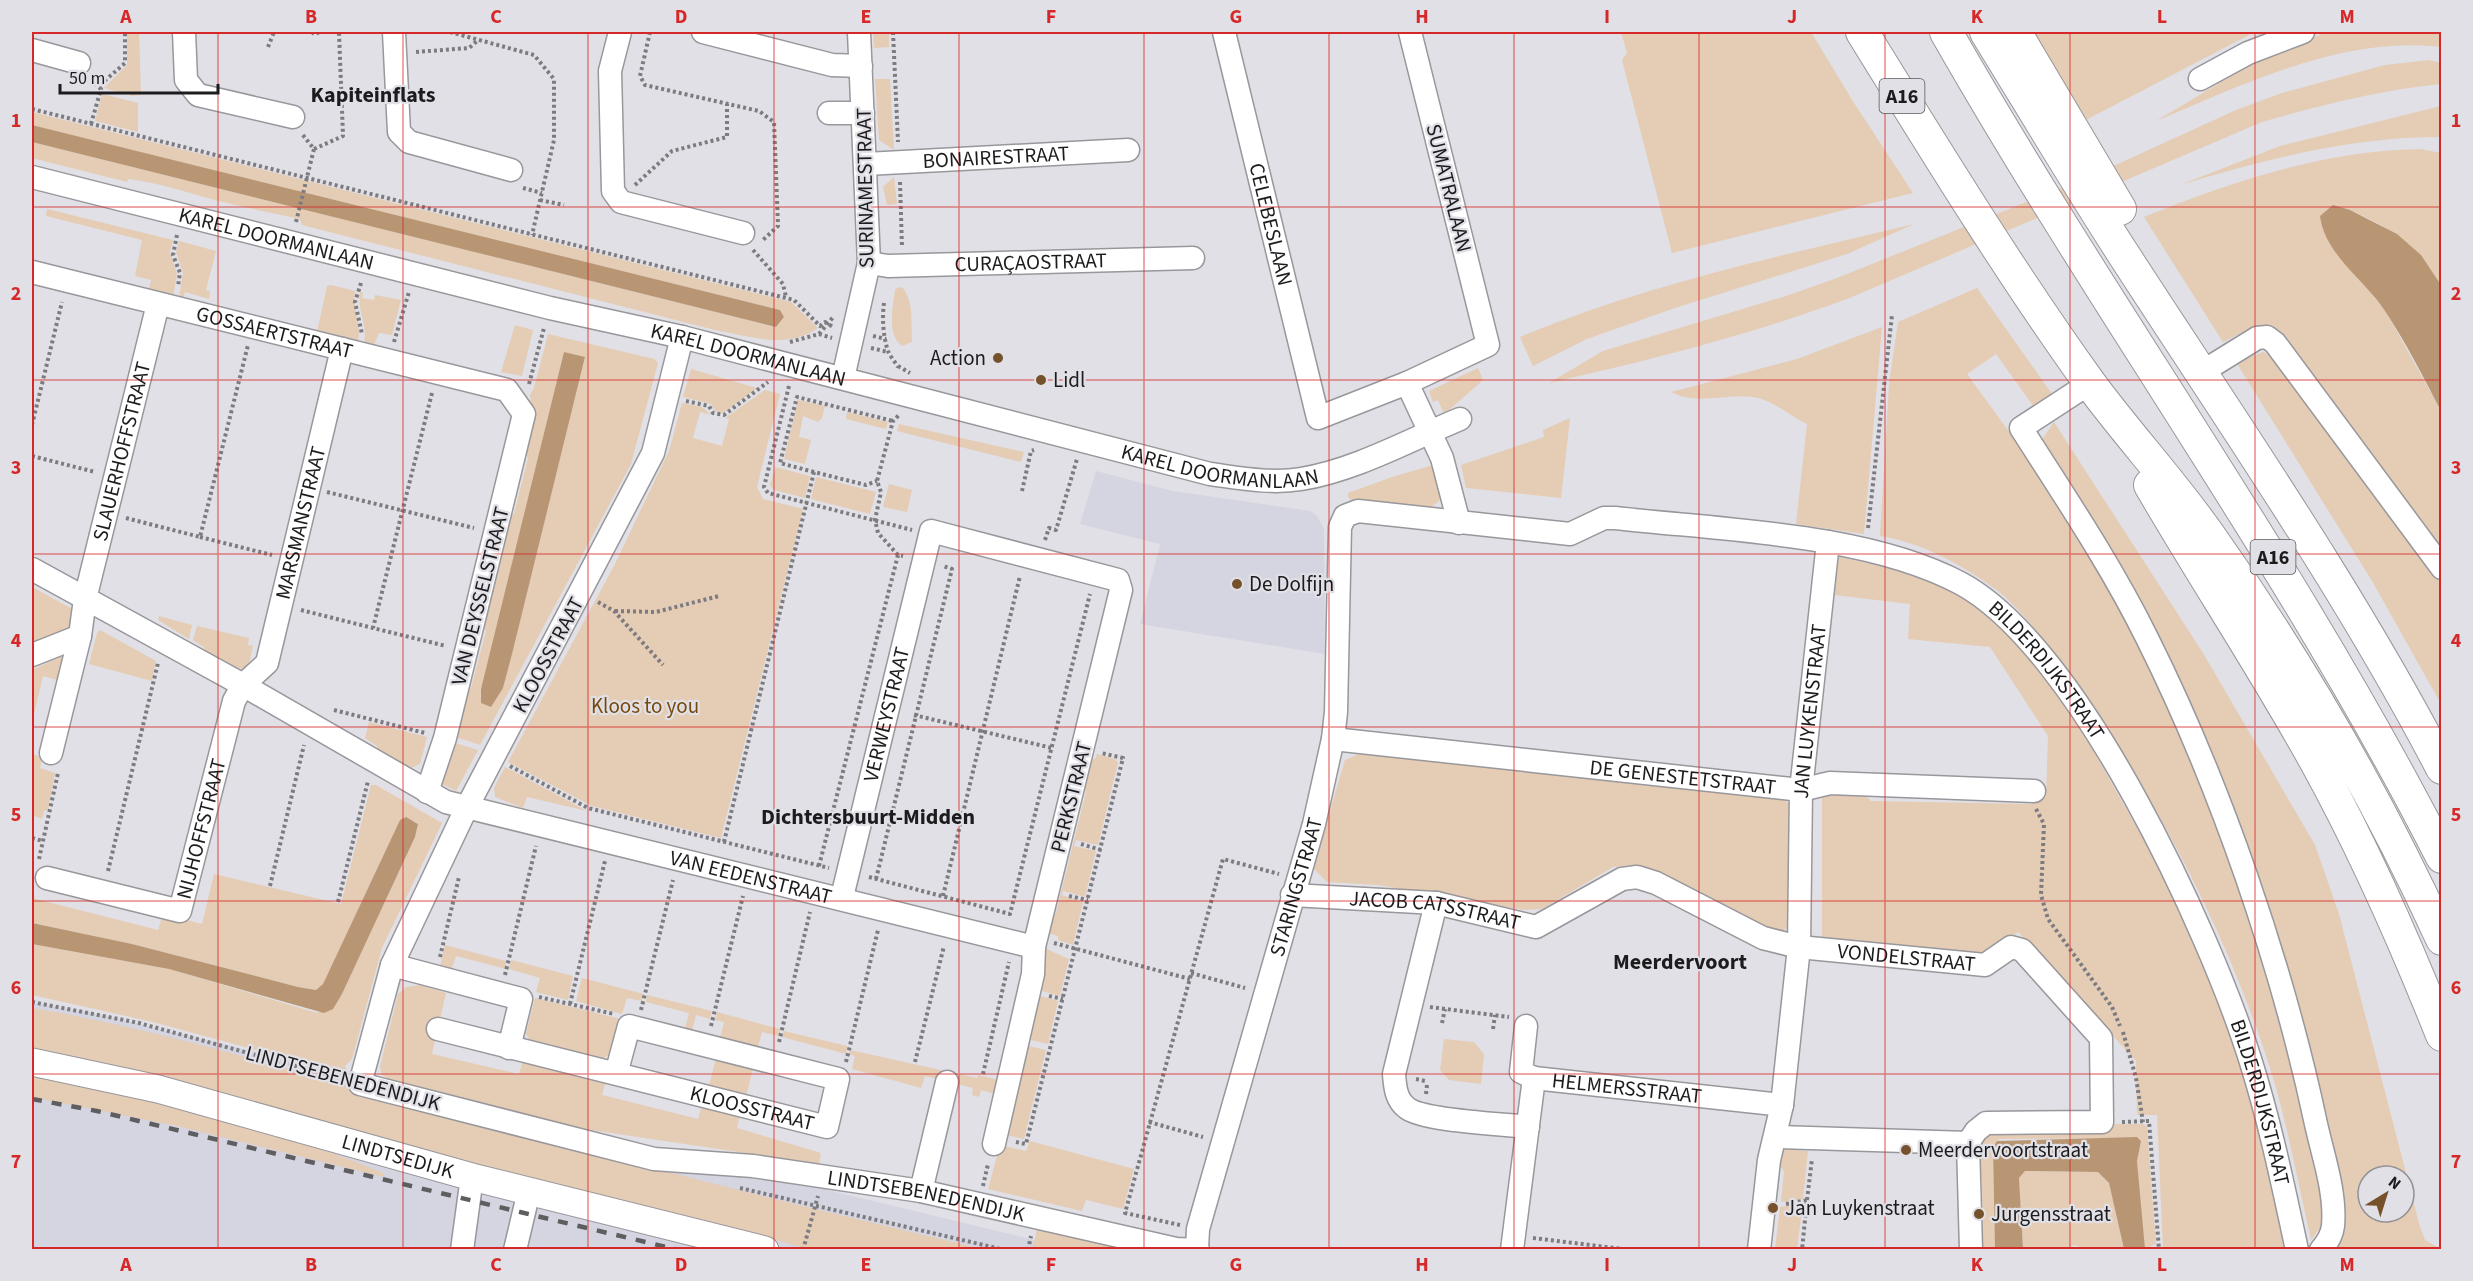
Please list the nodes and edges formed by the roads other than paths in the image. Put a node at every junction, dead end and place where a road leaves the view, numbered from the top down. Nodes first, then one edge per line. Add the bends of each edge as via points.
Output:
1 (184, 32) edge
2 (620, 32) edge
3 (703, 32) edge
4 (860, 32) edge
5 (1224, 32) edge
6 (1410, 32) edge
7 (1862, 32) edge
8 (1946, 32) edge
9 (1986, 32) edge
10 (2015, 32) edge
11 (2303, 32) edge
12 (394, 42) edge
13 (32, 51) edge
14 (79, 63) road end
15 (861, 66) junction
16 (2199, 80) dead end
17 (829, 113) dead end
18 (863, 113) junction
19 (2050, 115) junction
20 (293, 117) road end
21 (1128, 150) dead end
22 (866, 164) junction
23 (511, 170) dead end
24 (32, 177) edge
25 (743, 233) dead end
26 (1193, 258) dead end
27 (869, 263) junction
28 (32, 272) edge
29 (166, 306) junction
30 (682, 337) junction
31 (350, 351) junction
32 (2202, 372) junction
33 (843, 378) junction
34 (1407, 383) junction
35 (2090, 383) junction
36 (516, 400) joint
37 (1460, 419) dead end
38 (1429, 432) junction
39 (1345, 516) joint
40 (1459, 524) junction
41 (931, 531) joint
42 (1828, 542) junction
43 (2442, 568) edge
44 (32, 569) edge
45 (85, 599) junction
46 (80, 636) junction
47 (32, 655) edge
48 (243, 686) junction
49 (1333, 739) junction
50 (51, 753) dead end
51 (2442, 768) edge
52 (1801, 790) junction
53 (2034, 791) road end
54 (427, 792) junction
55 (466, 809) junction
56 (2442, 857) edge
57 (47, 878) dead end
58 (1295, 887) junction
59 (842, 897) junction
60 (1436, 903) junction
61 (2442, 939) edge
62 (1028, 942) junction
63 (1799, 947) junction
64 (392, 965) junction
65 (1526, 1026) road end
66 (438, 1029) dead end
67 (2442, 1035) edge
68 (509, 1048) junction
69 (32, 1062) edge
70 (616, 1074) junction
71 (1534, 1078) junction
72 (947, 1082) dead end
73 (360, 1084) joint
74 (1782, 1105) junction
75 (1528, 1127) junction
76 (1777, 1137) junction
77 (994, 1141) road end
78 (1968, 1143) junction
79 (472, 1176) junction
80 (529, 1191) junction
81 (921, 1191) junction
82 (1197, 1243) edge
83 (1513, 1243) edge
84 (462, 1250) edge
85 (515, 1250) edge
86 (765, 1250) edge
87 (1759, 1250) edge
88 (1971, 1250) edge
89 (2297, 1250) edge
90 (2321, 1250) edge

1 - 20 street via 186,80 198,95
2 - 25 street via 610,72 613,191 621,202
3 - 15 street via 832,65
4 - 15 street, SURINAMESTRAAT
5 - 34 street, CELEBESLAAN via 1318,418
6 - 34 street, SUMATRALAAN via 1488,345
7 - 35 highway, A16 via 2027,292
8 - 56 highway, A16 via 2086,267 2330,650
9 - 19 highway, A16
10 - 19 highway, A16
11 - 16 street via 2248,53
12 - 23 street via 399,132 409,142
13 - 14 street
15 - 18 street, SURINAMESTRAAT
17 - 18 street
18 - 22 street, SURINAMESTRAAT
19 - 32 highway, A16
21 - 22 street, BONAIRESTRAAT
22 - 27 street, SURINAMESTRAAT
24 - 30 street, KAREL DOORMANLAAN via 550,308
26 - 27 street, CURAÇAOSTRAAT via 903,266
27 - 33 street, SURINAMESTRAAT
28 - 29 street, GOSSAERTSTRAAT
29 - 31 street, GOSSAERTSTRAAT
29 - 45 street, SLAUERHOFFSTRAAT
30 - 33 street, KAREL DOORMANLAAN
30 - 55 street, KLOOSSTRAAT via 653,453
31 - 36 street, GOSSAERTSTRAAT via 507,390
31 - 48 street, MARSMANSTRAAT via 309,487 267,663
32 - 43 street via 2257,338 2266,337 2275,343
32 - 51 highway, A16 via 2382,659
33 - 38 street, KAREL DOORMANLAAN via 1210,474 1248,479 1301,479
34 - 38 street
35 - 61 highway, A16 via 2208,534 2284,647 2353,760
35 - 67 highway, A16 via 2318,764 2371,872
35 - 90 street via 2021,429 2100,552 2147,637 2223,815 2282,991 2309,1090 2334,1204 2333,1229
36 - 54 street, VAN DEYSSELSTRAAT via 524,414 445,738
37 - 38 street, KAREL DOORMANLAAN
38 - 40 street via 1442,458
39 - 40 street, BILDERDIJKSTRAAT via 1358,511
39 - 49 street, STARINGSTRAAT via 1340,527
40 - 42 street, BILDERDIJKSTRAAT via 1570,534 1604,518 1615,518
41 - 59 street, VERWEYSTRAAT
41 - 62 street, PERKSTRAAT via 1118,580 1121,590 1083,749
42 - 52 street, JAN LUYKENSTRAAT
42 - 89 street, BILDERDIJKSTRAAT via 1934,570 1989,602 2043,657 2107,751 2188,906 2245,1046 2272,1135
44 - 45 street
45 - 46 street
45 - 48 street
46 - 47 street
46 - 50 street
48 - 54 street
48 - 57 street, NIJHOFFSTRAAT via 227,720 180,911
49 - 52 street, DE GENESTETSTRAAT
49 - 58 street, STARINGSTRAAT
52 - 53 street, DE GENESTETSTRAAT via 1830,783
52 - 63 street, JAN LUYKENSTRAAT
54 - 55 street
55 - 59 street, VAN EEDENSTRAAT
55 - 64 street, KLOOSSTRAAT
58 - 60 street, JACOB CATSSTRAAT
58 - 82 street, STARINGSTRAAT
59 - 62 street, VAN EEDENSTRAAT
60 - 63 street, JACOB CATSSTRAAT via 1536,927 1622,879 1637,877 1762,938
60 - 75 street via 1394,1074 1396,1093 1407,1108 1424,1115
62 - 77 street, PERKSTRAAT via 1034,974
63 - 74 street, JAN LUYKENSTRAAT
63 - 78 street, VONDELSTRAAT via 1984,965 2011,947 2022,950 2102,1038 2102,1122 1986,1123
64 - 68 street via 511,996
64 - 73 street, KLOOSSTRAAT
65 - 71 street, HELMERSSTRAAT via 1521,1072
66 - 68 street, KLOOSSTRAAT
68 - 70 street, KLOOSSTRAAT
69 - 79 main road, LINDTSEDIJK via 158,1089
70 - 70 street, KLOOSSTRAAT via 633,1027 838,1079 827,1127
71 - 74 street, HELMERSSTRAAT
71 - 75 street
72 - 81 street
73 - 81 street, LINDTSEBENEDENDIJK via 654,1159 753,1166
74 - 76 street, JAN LUYKENSTRAAT
75 - 83 street
76 - 78 street
76 - 87 street, JAN LUYKENSTRAAT via 1769,1160
78 - 88 street
79 - 80 main road, LINDTSEDIJK
79 - 84 street
80 - 85 street
80 - 86 main road, LINDTSEDIJK
81 - 82 street, LINDTSEBENEDENDIJK via 1176,1249

